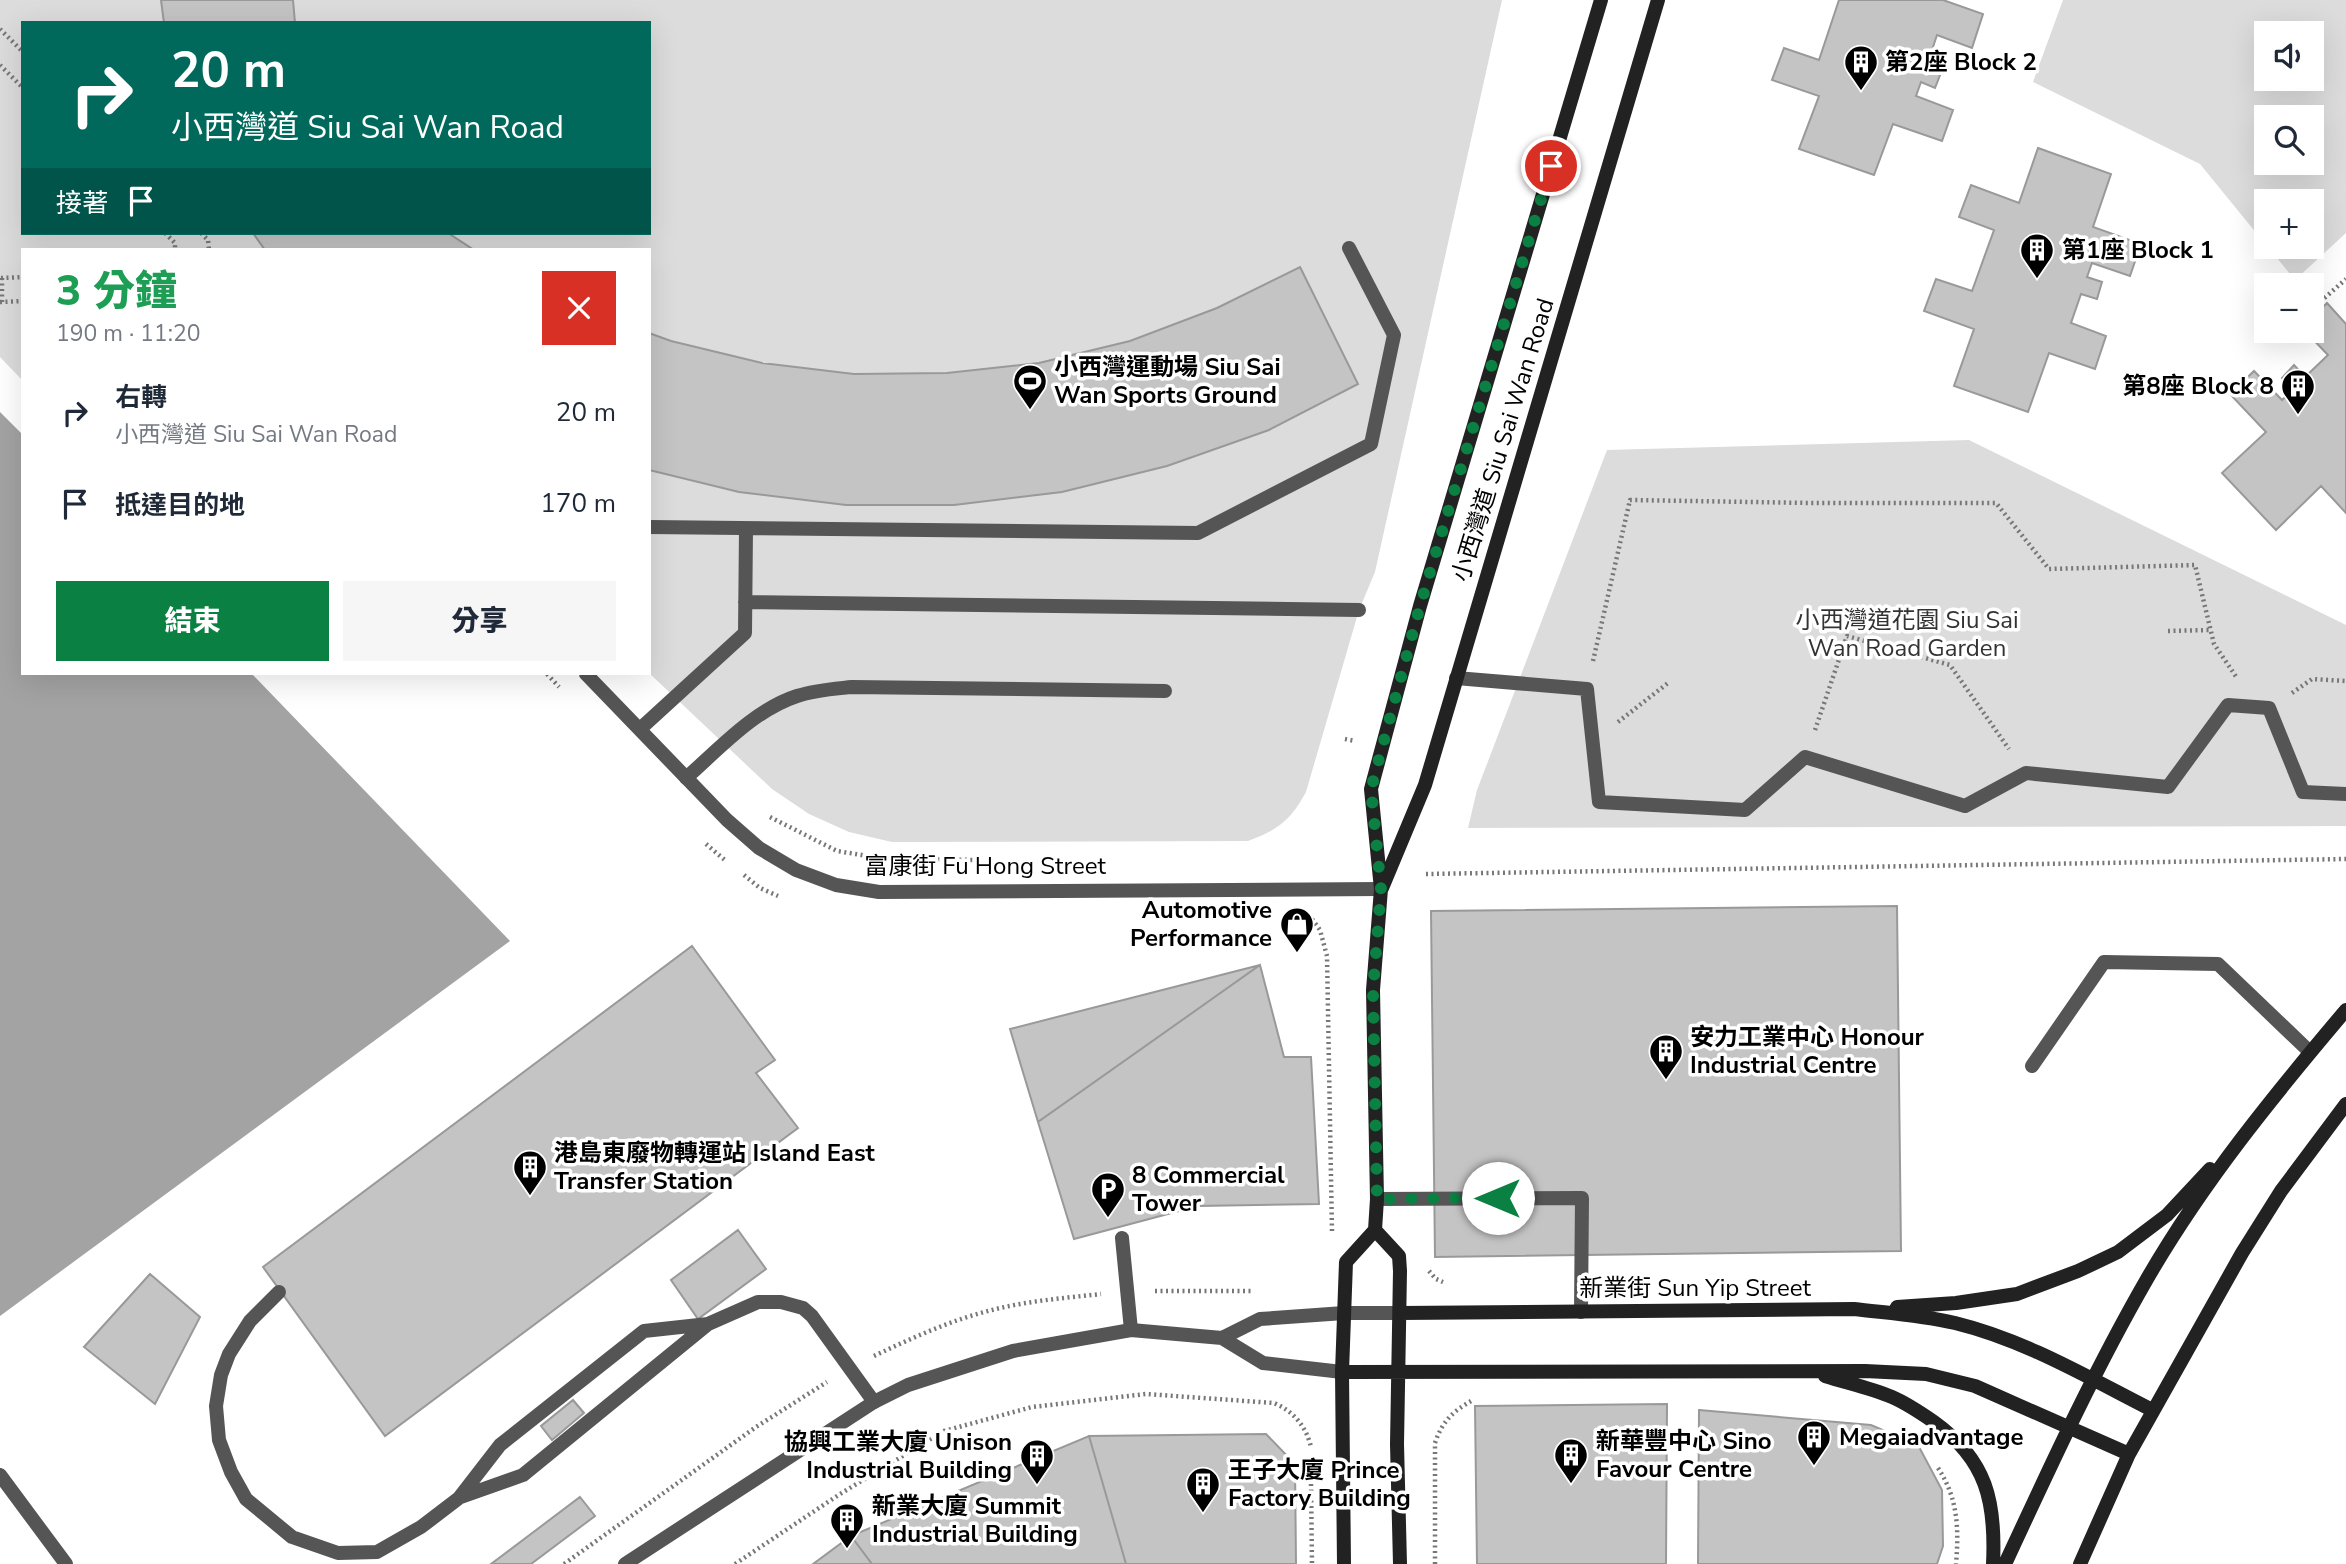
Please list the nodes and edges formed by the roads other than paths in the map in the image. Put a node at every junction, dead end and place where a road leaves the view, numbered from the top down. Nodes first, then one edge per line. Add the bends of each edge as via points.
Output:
1 (1601, 0) edge
2 (1658, 0) edge
3 (1349, 248) dead end
4 (651, 527) edge
5 (746, 528) junction
6 (745, 603) junction
7 (1359, 610) dead end
8 (587, 675) edge
9 (1456, 678) junction
10 (1165, 691) dead end
11 (640, 729) junction
12 (686, 778) junction
13 (2346, 794) edge
14 (1381, 889) junction
15 (2346, 1010) edge
16 (2310, 1052) junction
17 (2032, 1066) dead end
18 (2346, 1104) edge
19 (2251, 1125) junction
20 (1377, 1199) junction
21 (1376, 1230) junction
22 (1122, 1238) dead end
23 (279, 1292) dead end
24 (1854, 1309) junction
25 (1581, 1312) junction
26 (1344, 1313) junction
27 (1400, 1313) junction
28 (708, 1324) junction
29 (1130, 1330) junction
30 (1222, 1338) junction
31 (1812, 1372) junction
32 (1342, 1373) junction
33 (1400, 1373) junction
34 (2092, 1380) junction
35 (874, 1402) junction
36 (2152, 1410) junction
37 (2068, 1428) junction
38 (2129, 1454) junction
39 (0, 1475) edge
40 (5, 1490) edge
41 (459, 1498) junction
42 (66, 1564) edge
43 (625, 1564) edge
44 (1344, 1564) edge
45 (1401, 1564) edge
46 (1993, 1564) edge
47 (2005, 1564) edge
48 (2080, 1564) edge

1 - 14 main road, 小西灣道 Siu Sai Wan Road via 1423,593 1371,789
2 - 9 main road, 小西灣道 Siu Sai Wan Road
3 - 5 street via 1394,335 1371,444 1198,533
4 - 5 street
5 - 6 street
6 - 7 street
6 - 11 street via 745,633
8 - 11 street, 富康街 Fu Hong Street
9 - 13 street via 1587,689 1599,802 1745,810 1805,757 1965,806 2026,773 2168,787 2228,705 2269,708 2303,792
9 - 14 main road, 小西灣道 Siu Sai Wan Road via 1425,785
10 - 12 street via 823,689 769,709
11 - 12 street, 富康街 Fu Hong Street
12 - 14 street, 富康街 Fu Hong Street via 743,834 777,859 836,885 879,892
14 - 20 main road, 小西灣道 Siu Sai Wan Road via 1373,990
15 - 16 main road
16 - 17 street via 2218,964 2104,962
16 - 19 main road
18 - 36 main road via 2281,1191
19 - 24 main road via 2167,1215 2118,1252 2078,1271 2017,1294
19 - 34 main road via 2148,1277
20 - 21 main road, 小西灣道 Siu Sai Wan Road
20 - 25 street via 1582,1198
21 - 26 main road via 1346,1262
21 - 27 main road via 1399,1256
22 - 29 street
23 - 41 street via 238,1336 221,1375 216,1406 219,1440 246,1499 292,1537 338,1553 377,1552
24 - 25 main road, 新業街 Sun Yip Street
24 - 34 main road, 新業街 Sun Yip Street via 1925,1316 1980,1330
25 - 27 main road, 新業街 Sun Yip Street
26 - 27 street, 新業街 Sun Yip Street
26 - 30 street, 新業街 Sun Yip Street via 1260,1319
26 - 32 main road
27 - 33 main road
28 - 35 street via 758,1303 781,1302 803,1308
28 - 41 street via 523,1475
28 - 41 street via 644,1331 500,1445
29 - 30 street
29 - 35 street via 1013,1351 908,1385
30 - 32 street via 1263,1363
31 - 33 main road
31 - 37 main road via 1949,1378
31 - 46 main road via 1893,1398 1965,1449 1990,1502
32 - 33 main road
32 - 44 main road
33 - 45 main road
34 - 36 main road, 新業街 Sun Yip Street
34 - 37 main road
35 - 43 street
36 - 38 main road
37 - 38 main road
37 - 47 main road
38 - 48 main road
39 - 40 street
40 - 42 street

